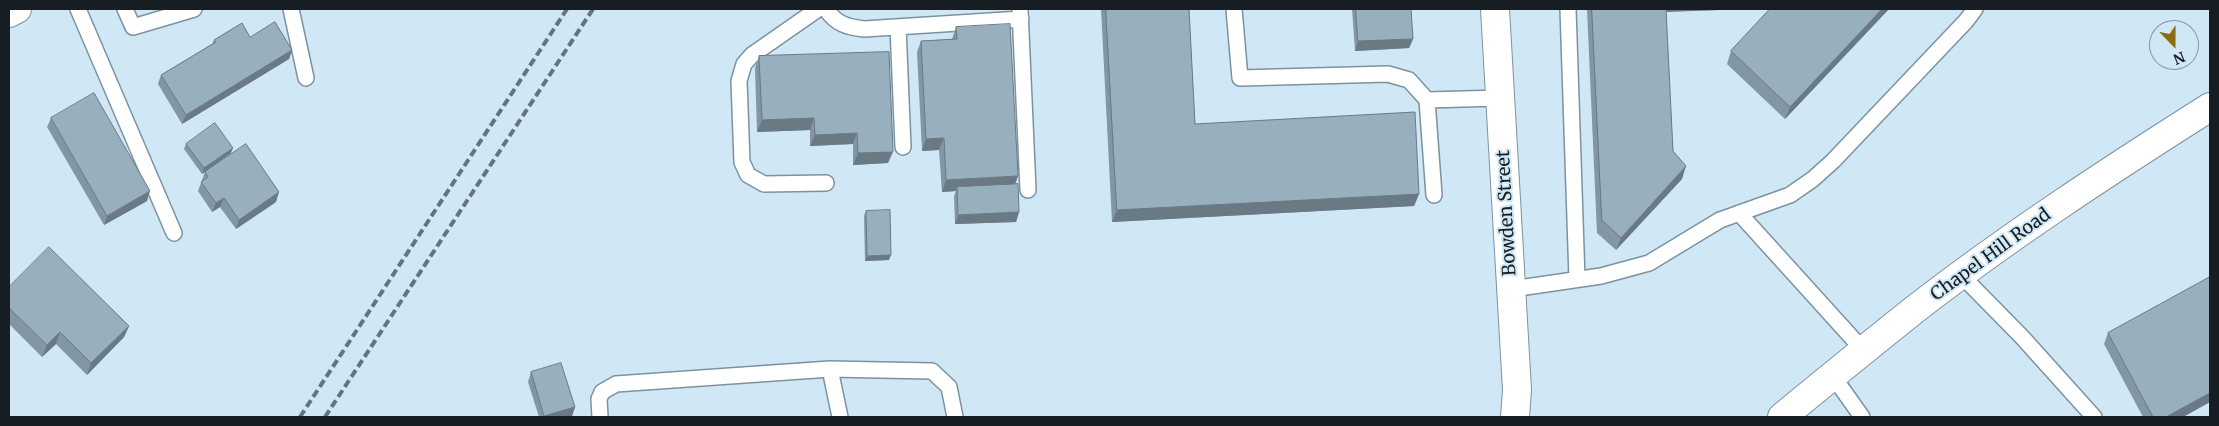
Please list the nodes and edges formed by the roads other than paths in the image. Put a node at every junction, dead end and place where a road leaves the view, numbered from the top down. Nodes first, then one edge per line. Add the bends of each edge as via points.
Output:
1 (17, 9) edge
2 (78, 9) edge
3 (125, 9) edge
4 (194, 9) edge
5 (291, 9) edge
6 (818, 9) edge
7 (826, 9) edge
8 (1234, 9) edge
9 (1495, 9) edge
10 (1568, 9) edge
11 (1975, 9) edge
12 (9, 12) edge
13 (1021, 14) edge
14 (898, 27) junction
15 (306, 78) dead end
16 (1500, 98) junction
17 (1427, 100) junction
18 (2210, 108) edge
19 (903, 147) dead end
20 (826, 184) dead end
21 (1028, 190) dead end
22 (1434, 194) dead end
23 (1739, 214) junction
24 (174, 233) dead end
25 (1962, 276) junction
26 (1577, 279) junction
27 (1512, 289) junction
28 (1864, 351) junction
29 (830, 369) junction
30 (1833, 376) junction
31 (600, 417) edge
32 (840, 417) edge
33 (955, 417) edge
34 (1515, 417) edge
35 (1782, 417) edge
36 (1862, 417) edge
37 (2094, 417) edge

1 - 12 main road
2 - 24 lane
3 - 4 lane via 133,27
5 - 15 lane
6 - 20 lane via 752,55 744,64 738,81 742,162 748,175 764,184
7 - 14 lane via 834,19 850,27 864,30
8 - 17 lane via 1240,78 1388,74 1409,80
9 - 16 main road, Bowden Street
10 - 26 lane
11 - 23 lane via 1813,179 1790,195
13 - 14 lane
13 - 21 lane
14 - 19 lane
16 - 17 lane
16 - 27 main road, Bowden Street
17 - 22 lane
18 - 25 main road, Chapel Hill Road via 2050,212
23 - 26 lane via 1720,220 1649,263 1621,272
23 - 28 lane
25 - 28 main road, Chapel Hill Road
25 - 37 lane
26 - 27 lane
27 - 34 main road, Bowden Street via 1517,390
28 - 30 main road, Chapel Hill Road
29 - 31 lane via 616,384 602,392
29 - 32 lane
29 - 33 lane via 932,371 950,387
30 - 35 main road, Chapel Hill Road
30 - 36 lane

